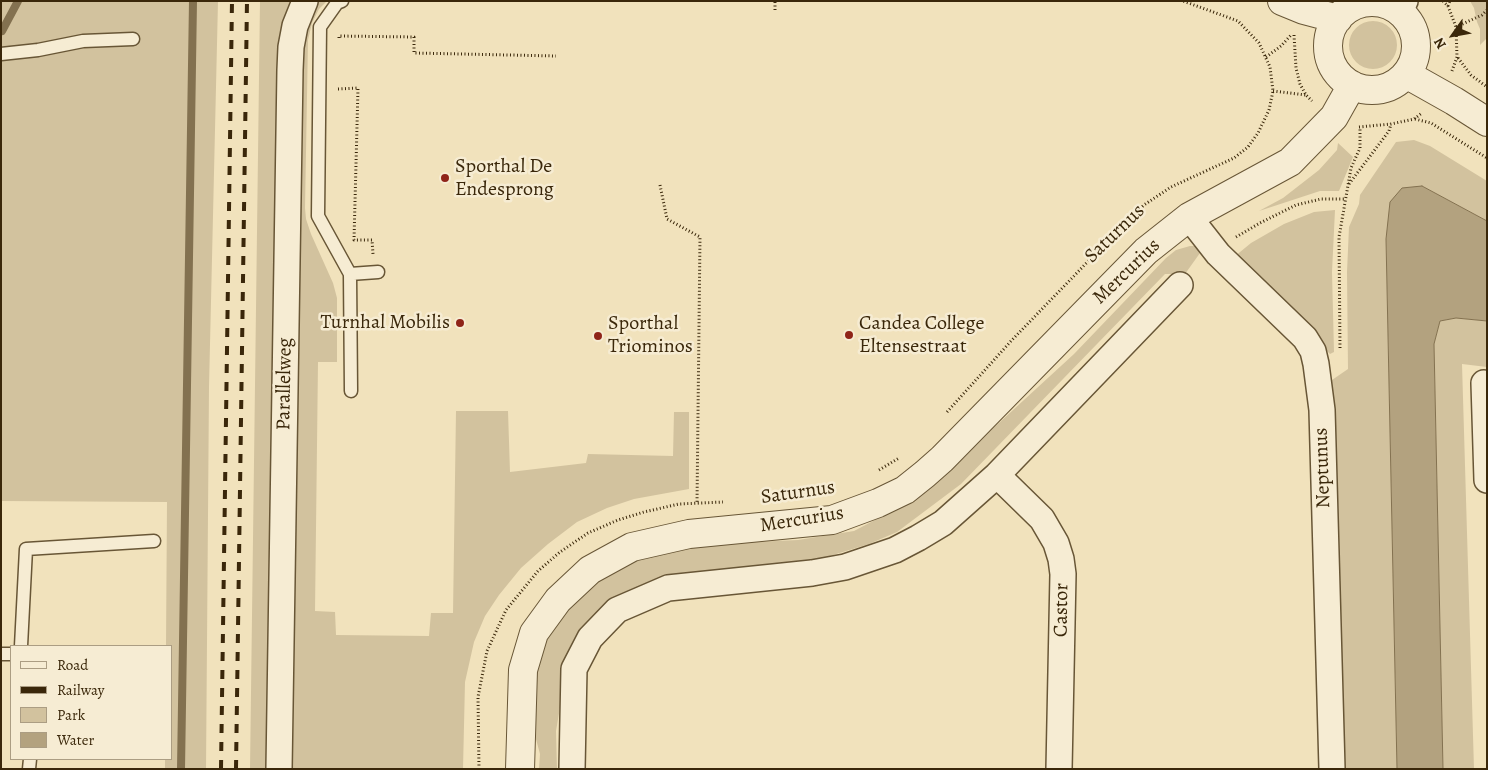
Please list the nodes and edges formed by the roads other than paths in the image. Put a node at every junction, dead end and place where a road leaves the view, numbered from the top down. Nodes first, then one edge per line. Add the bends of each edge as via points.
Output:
1 (342, 1) edge
2 (1282, 1) edge
3 (303, 3) edge
4 (1402, 6) edge
5 (1338, 19) junction
6 (133, 39) dead end
7 (1, 54) edge
8 (1406, 74) junction
9 (1352, 85) junction
10 (1487, 122) edge
11 (1189, 218) junction
12 (376, 272) road end
13 (350, 274) junction
14 (1180, 285) dead end
15 (1484, 383) dead end
16 (351, 391) dead end
17 (997, 475) junction
18 (1487, 480) edge
19 (154, 541) dead end
20 (22, 645) edge
21 (279, 769) edge
22 (520, 769) edge
23 (572, 769) edge
24 (1058, 769) edge
25 (1332, 769) edge

1 - 13 lane via 337,3 320,27 318,216
2 - 5 street
3 - 21 street, Parallelweg via 295,26 290,70
4 - 5 street via 1364,3 1352,7
4 - 8 street via 1416,41 1413,62
5 - 9 street via 1330,36 1329,55 1338,73
6 - 7 lane via 82,41
8 - 9 street via 1384,89 1370,90
8 - 10 street
9 - 11 street via 1334,117 1290,162
11 - 22 street, Mercurius via 1146,250 942,459 905,490 832,520 689,534 632,547 590,570 558,600 534,633 523,670
11 - 25 street, Neptunus via 1218,254 1305,338 1313,351 1322,410
12 - 13 lane
13 - 16 lane
14 - 17 street
15 - 18 street
17 - 23 street via 943,523 895,550 845,567 812,573 668,588 617,610 590,638 574,670
17 - 24 street, Castor via 1042,519 1061,558
19 - 20 lane via 26,549

